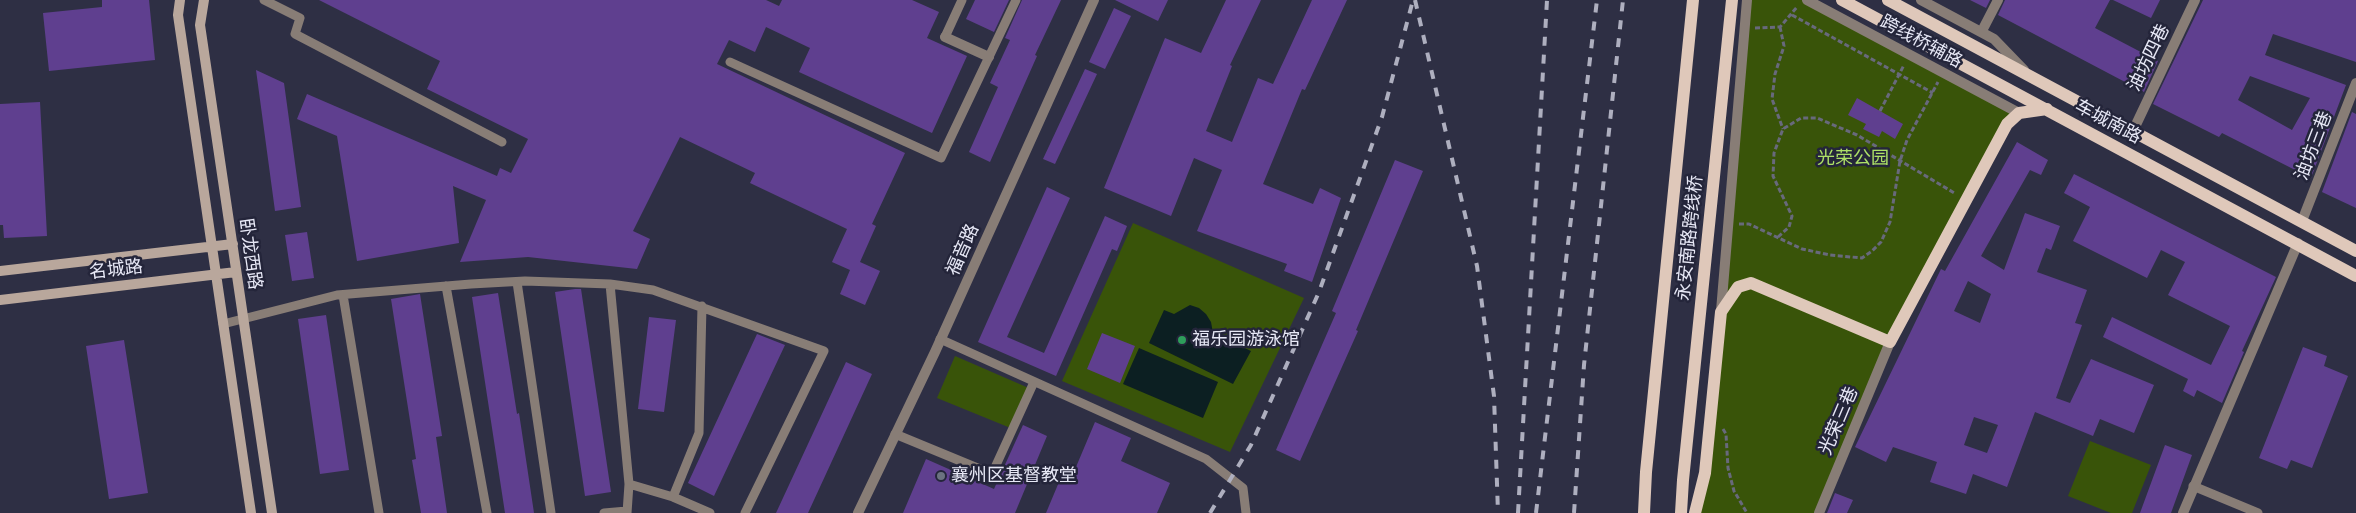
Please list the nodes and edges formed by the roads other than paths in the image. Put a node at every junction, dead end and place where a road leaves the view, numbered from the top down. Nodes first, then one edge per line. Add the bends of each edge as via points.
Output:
1 (180, 0) edge
2 (204, 0) edge
3 (264, 0) edge
4 (962, 0) edge
5 (1016, 0) edge
6 (1094, 0) edge
7 (1692, 0) edge
8 (1732, 0) edge
9 (1747, 0) edge
10 (1807, 0) edge
11 (1842, 0) edge
12 (1888, 0) edge
13 (1921, 0) edge
14 (1998, 0) edge
15 (2194, 0) edge
16 (1984, 27) dead end
17 (945, 36) joint
18 (989, 57) junction
19 (730, 62) dead end
20 (2028, 74) junction
21 (2356, 82) edge
22 (2047, 109) junction
23 (2019, 113) junction
24 (2133, 130) junction
25 (502, 142) dead end
26 (2302, 221) junction
27 (2298, 243) junction
28 (233, 244) junction
29 (212, 245) junction
30 (2356, 251) edge
31 (0, 270) edge
32 (236, 272) junction
33 (216, 275) junction
34 (2356, 276) edge
35 (517, 282) junction
36 (610, 284) junction
37 (446, 286) junction
38 (343, 295) junction
39 (0, 300) edge
40 (702, 306) junction
41 (1721, 312) junction
42 (243, 319) junction
43 (223, 324) junction
44 (940, 339) junction
45 (1890, 342) junction
46 (1034, 382) junction
47 (895, 434) junction
48 (629, 484) junction
49 (2193, 486) junction
50 (673, 497) junction
51 (627, 512) edge
52 (251, 513) edge
53 (272, 513) edge
54 (379, 513) edge
55 (487, 513) edge
56 (551, 513) edge
57 (604, 513) edge
58 (710, 513) edge
59 (746, 513) edge
60 (858, 513) edge
61 (1246, 513) edge
62 (1644, 513) edge
63 (1682, 513) edge
64 (1695, 513) edge
65 (1819, 513) edge
66 (2183, 513) edge
67 (2258, 513) edge

1 - 29 main road, 卧龙西路 via 178,15
2 - 28 main road, 卧龙西路 via 200,25
3 - 25 lane via 300,18 295,34
4 - 17 lane
5 - 18 lane
6 - 44 street, 福音路
7 - 62 main road, 永安南路跨线桥
8 - 63 main road, 永安南路跨线桥
9 - 41 street
10 - 23 street, 跨线桥辅路
11 - 22 main road, 车城南路
12 - 20 main road, 车城南路
13 - 20 street via 1994,39
14 - 16 street
15 - 24 street, 油坊四巷
17 - 18 street
18 - 19 lane via 941,158
20 - 24 main road, 车城南路
21 - 26 street, 油坊三巷
22 - 23 main road
22 - 27 main road, 车城南路
23 - 45 main road via 2008,124
24 - 26 main road, 车城南路
26 - 30 main road, 车城南路
27 - 34 main road, 车城南路
27 - 49 street
28 - 29 main road, 名城路
28 - 32 main road, 卧龙西路
29 - 31 main road, 名城路
29 - 33 main road, 卧龙西路
32 - 33 main road, 名城路
32 - 42 main road, 卧龙西路
33 - 39 main road, 名城路
33 - 43 main road, 卧龙西路
35 - 36 lane
35 - 37 lane
35 - 56 lane
36 - 40 lane via 653,290
36 - 48 lane
37 - 38 lane
37 - 55 lane
38 - 42 lane
38 - 54 lane
40 - 50 lane via 699,432
40 - 59 lane via 824,351
41 - 45 main road via 1738,287 1751,282
41 - 64 main road via 1705,474
42 - 43 lane
42 - 53 main road, 卧龙西路
43 - 52 main road, 卧龙西路
44 - 46 lane
44 - 47 street, 福音路
45 - 65 street, 光荣三巷
46 - 47 lane via 992,474
46 - 61 lane via 1206,459 1243,488
47 - 60 street, 福音路
48 - 50 lane
48 - 51 lane
49 - 66 street
49 - 67 lane
50 - 58 lane
51 - 57 lane

